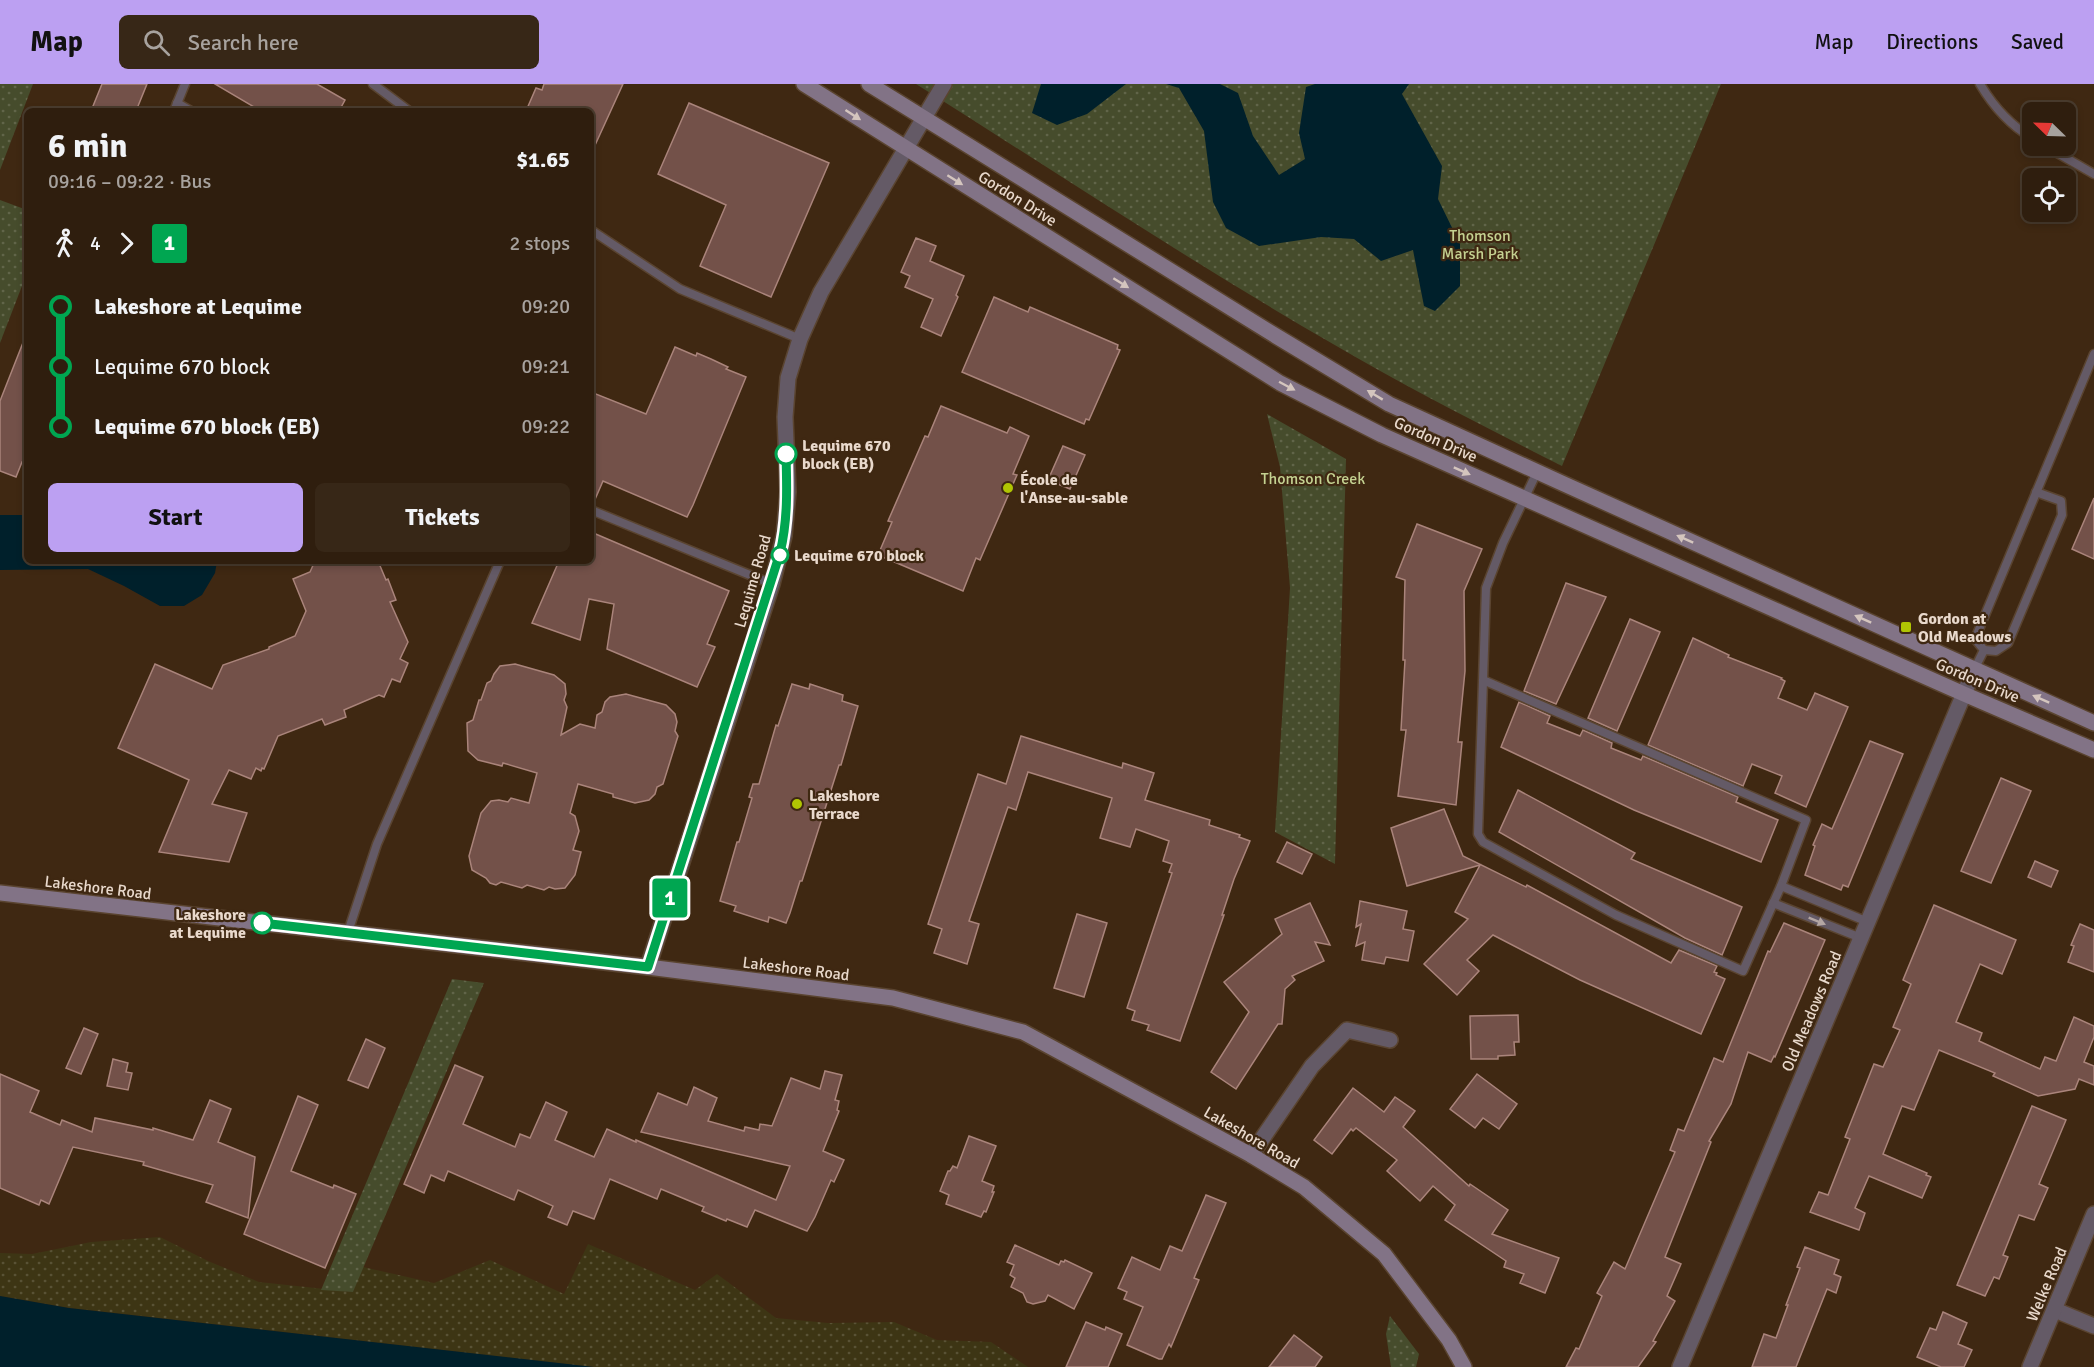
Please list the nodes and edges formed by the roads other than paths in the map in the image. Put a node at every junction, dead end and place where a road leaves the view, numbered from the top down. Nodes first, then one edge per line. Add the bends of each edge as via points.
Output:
1 (185, 84) edge
2 (373, 84) edge
3 (804, 84) edge
4 (869, 84) edge
5 (944, 84) edge
6 (1980, 84) edge
7 (176, 107) edge
8 (405, 108) edge
9 (925, 118) junction
10 (2022, 132) edge
11 (906, 149) junction
12 (2062, 156) edge
13 (2094, 174) edge
14 (594, 232) edge
15 (800, 339) junction
16 (2094, 354) edge
17 (1536, 472) junction
18 (2036, 492) junction
19 (1525, 499) junction
20 (594, 511) edge
21 (499, 564) edge
22 (772, 584) junction
23 (1984, 650) junction
24 (1974, 670) junction
25 (1483, 680) junction
26 (1964, 694) junction
27 (2094, 723) edge
28 (2094, 750) edge
29 (1781, 886) junction
30 (0, 893) edge
31 (1773, 903) junction
32 (1868, 922) junction
33 (348, 932) junction
34 (1861, 938) junction
35 (648, 967) junction
36 (1390, 1040) dead end
37 (1251, 1155) junction
38 (2094, 1214) edge
39 (2055, 1310) junction
40 (2094, 1326) edge
41 (1464, 1367) edge
42 (1680, 1367) edge
43 (2030, 1367) edge

1 - 7 lane
2 - 8 lane
3 -> 11 main road, Gordon Drive
4 - 9 main road, Gordon Drive
5 - 9 street, Lequime Road
6 - 10 lane via 1989,100
9 - 11 street, Lequime Road
17 -> 9 main road, Gordon Drive via 1389,404
11 - 15 street, Lequime Road via 821,292
11 -> 19 main road, Gordon Drive via 1280,383 1382,435
12 - 13 lane
14 - 15 lane via 680,289
15 - 22 street, Lequime Road via 788,378 788,492 784,536
16 - 18 lane
17 - 19 lane
24 -> 17 main road, Gordon Drive
18 - 23 lane via 1975,639
18 - 23 lane via 2061,501 2062,515 2008,643 1996,651
19 - 25 lane via 1486,588
19 - 26 main road, Gordon Drive
20 - 22 lane
21 - 33 lane via 377,844
22 - 35 street, Lequime Road
23 - 24 lane
24 - 26 street, Old Meadows Road
27 -> 24 main road, Gordon Drive
25 - 29 lane via 1806,820
25 - 31 lane via 1478,834 1483,842 1616,915 1743,971
26 - 28 main road, Gordon Drive
26 - 32 street, Old Meadows Road
29 - 31 lane
29 - 32 lane
30 - 33 main road, Lakeshore Road
31 -> 34 lane
32 - 34 street, Old Meadows Road
33 - 35 main road, Lakeshore Road
34 - 42 street, Old Meadows Road
35 - 37 main road, Lakeshore Road via 893,998 1023,1032
36 - 37 street via 1347,1030 1312,1066
37 - 41 main road, Lakeshore Road via 1304,1187 1384,1254 1449,1340
38 - 39 street, Welke Road
39 - 40 street
39 - 43 street, Welke Road

